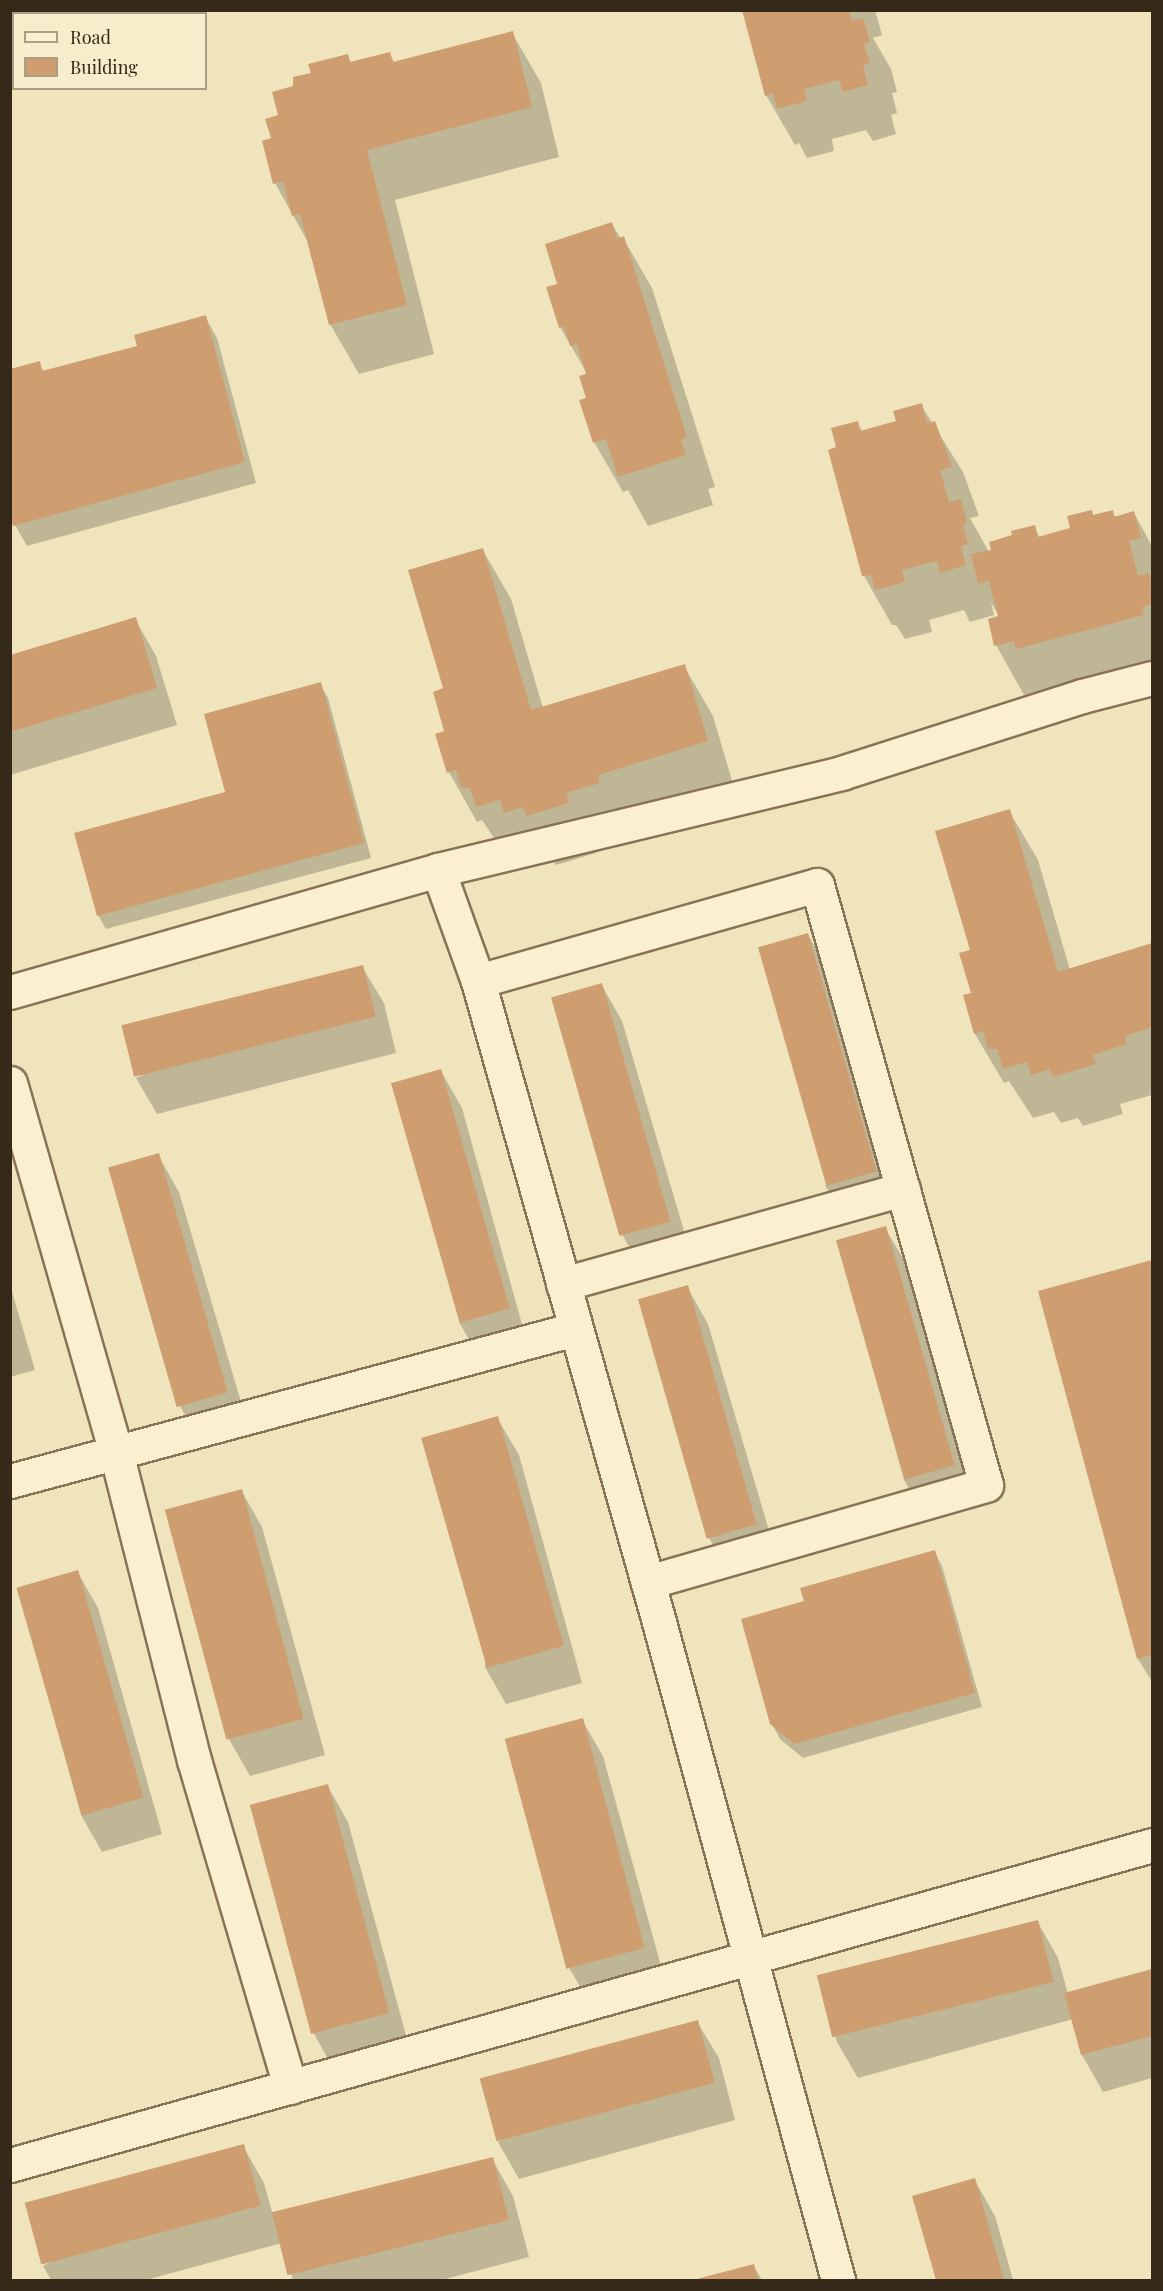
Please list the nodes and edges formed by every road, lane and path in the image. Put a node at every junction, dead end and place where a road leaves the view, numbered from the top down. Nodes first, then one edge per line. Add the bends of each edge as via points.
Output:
1 (1152, 678) edge
2 (438, 870) junction
3 (478, 981) junction
4 (10, 992) edge
5 (10, 1083) edge
6 (903, 1189) junction
7 (563, 1284) junction
8 (575, 1329) junction
9 (116, 1452) junction
10 (10, 1481) edge
11 (648, 1582) junction
12 (1152, 1845) edge
13 (749, 1959) junction
14 (290, 2087) junction
15 (10, 2164) edge
16 (838, 2280) edge

1 - 2 street via 1082,696 841,773
2 - 3 street
2 - 4 street
3 - 6 street via 817,885
3 - 7 street
5 - 9 street
6 - 7 street
6 - 11 street via 986,1485
7 - 8 street
8 - 9 street
8 - 11 street
9 - 10 street
9 - 14 street via 194,1760
11 - 13 street
12 - 13 street
13 - 14 street
13 - 16 street
14 - 15 street

